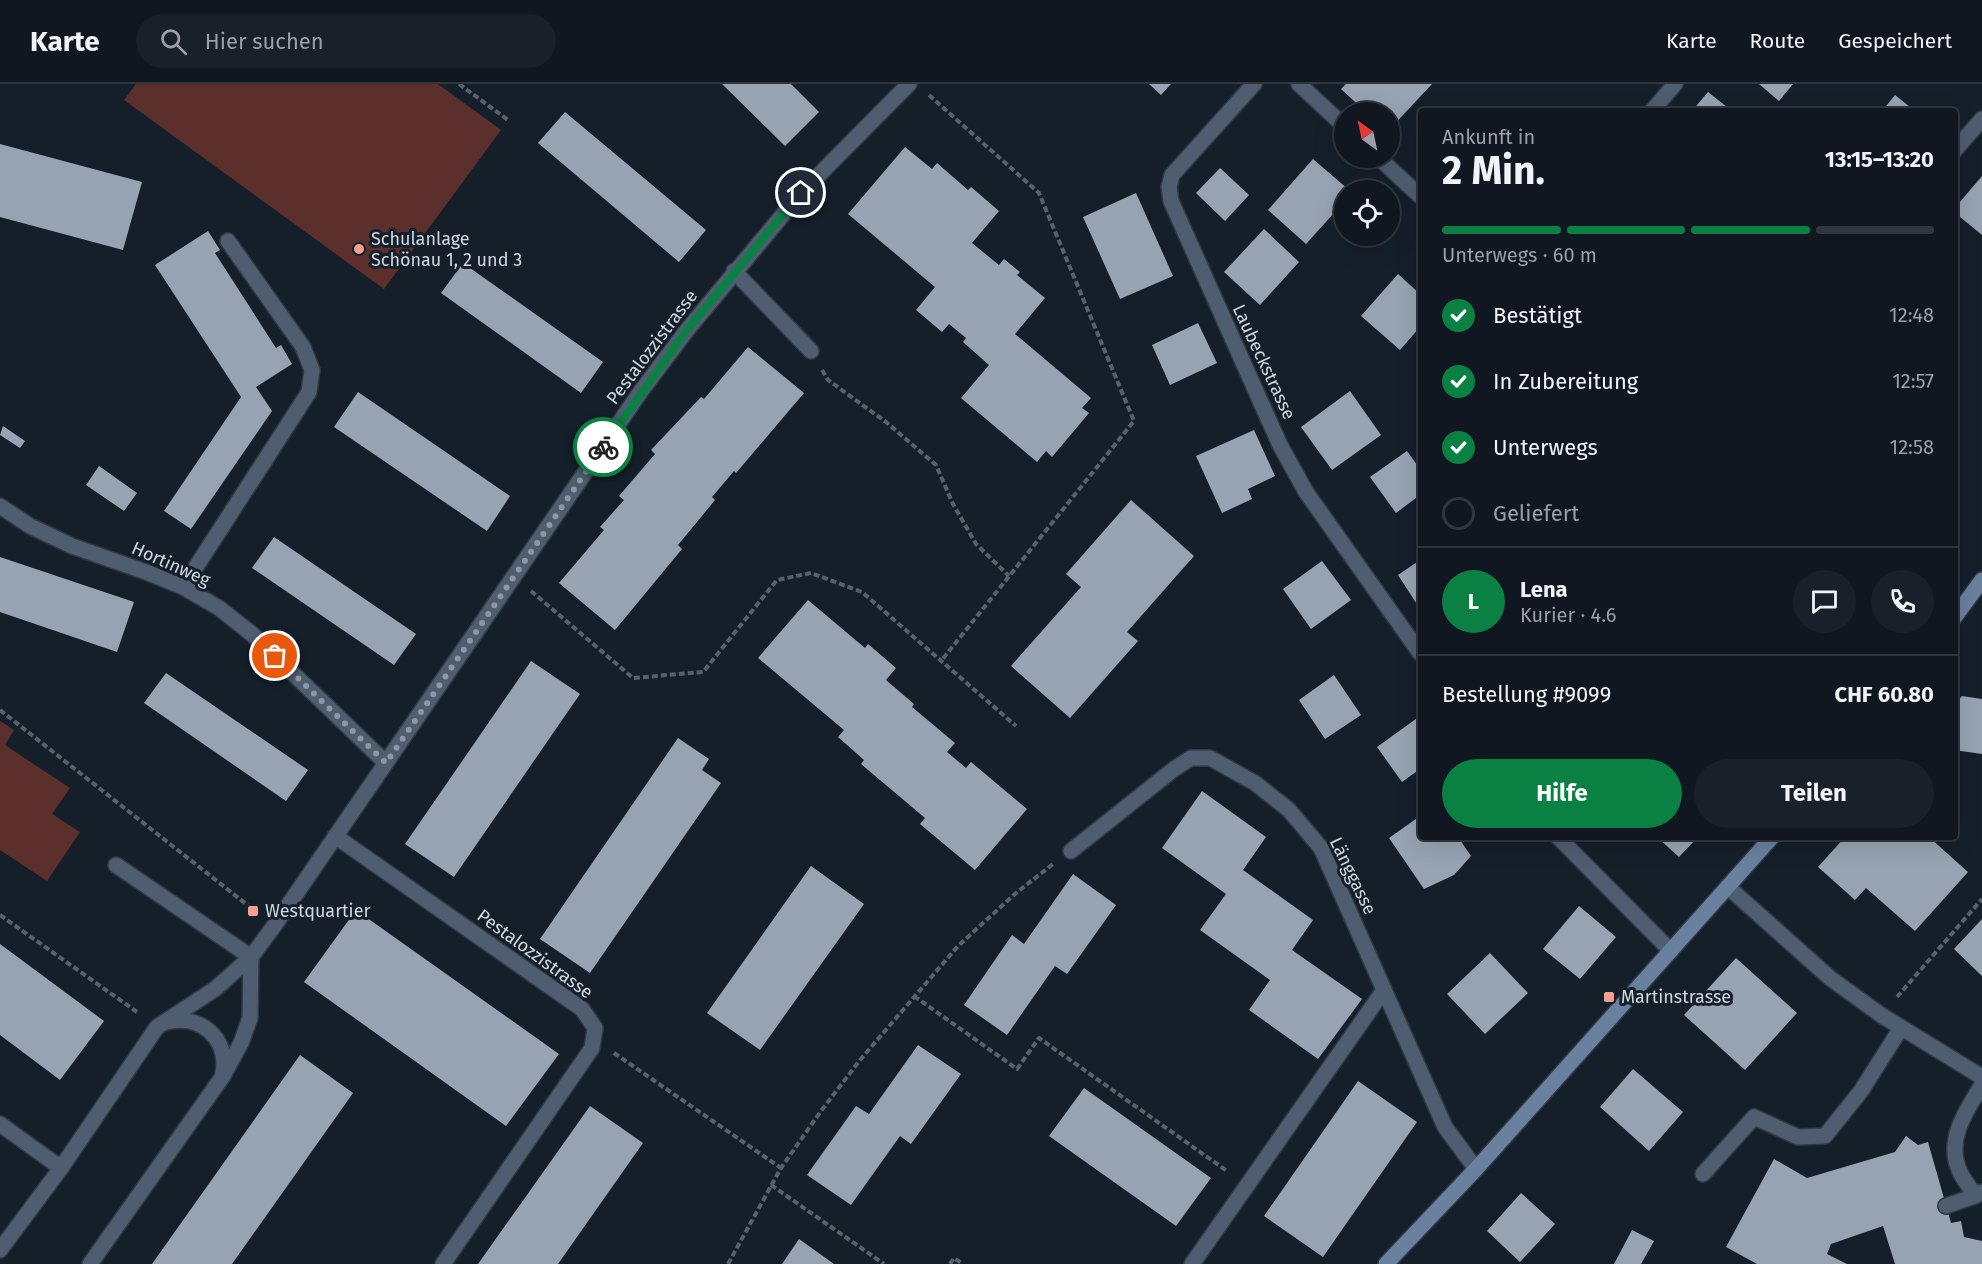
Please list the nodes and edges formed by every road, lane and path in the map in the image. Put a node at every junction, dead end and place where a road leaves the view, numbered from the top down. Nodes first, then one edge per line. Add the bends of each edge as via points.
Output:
1 (459, 84) edge
2 (909, 84) edge
3 (1254, 84) edge
4 (1675, 84) edge
5 (1305, 86) edge
6 (925, 92) dead end
7 (1655, 108) edge
8 (1334, 116) edge
9 (1982, 119) edge
10 (508, 120) dead end
11 (1958, 146) edge
12 (1390, 168) edge
13 (1418, 194) edge
14 (228, 241) dead end
15 (734, 271) junction
16 (811, 351) joint
17 (0, 506) edge
18 (514, 577) junction
19 (1009, 577) junction
20 (1982, 580) edge
21 (183, 587) junction
22 (1958, 613) edge
23 (1418, 650) edge
24 (941, 661) junction
25 (0, 711) edge
26 (1016, 726) dead end
27 (386, 763) junction
28 (335, 837) junction
29 (1561, 840) edge
30 (1769, 840) edge
31 (1071, 851) joint
32 (116, 865) dead end
33 (1728, 887) junction
34 (1982, 899) edge
35 (0, 915) edge
36 (274, 926) junction
37 (1671, 951) junction
38 (251, 957) junction
39 (1384, 990) junction
40 (914, 996) junction
41 (1881, 1015) junction
42 (157, 1027) junction
43 (1900, 1028) junction
44 (594, 1039) junction
45 (223, 1076) junction
46 (1982, 1077) edge
47 (1982, 1085) edge
48 (0, 1124) edge
49 (61, 1168) junction
50 (781, 1168) junction
51 (1476, 1169) junction
52 (1703, 1174) dead end
53 (771, 1185) junction
54 (1248, 1186) junction
55 (1979, 1194) edge
56 (1946, 1206) dead end
57 (0, 1250) edge
58 (90, 1264) edge
59 (443, 1264) edge
60 (728, 1264) edge
61 (884, 1264) edge
62 (950, 1264) edge
63 (963, 1264) edge
64 (1192, 1264) edge
65 (1386, 1264) edge

1 - 10 path
2 - 15 street, Pestalozzistrasse via 801,193
3 - 23 street, Laubeckstrasse via 1173,175 1169,187 1171,201 1280,445 1301,483
4 - 7 street
5 - 8 street
6 - 19 path via 1039,193 1134,421
9 - 11 street
12 - 13 street
14 - 21 street via 303,347 312,370 309,392
15 - 16 street
15 - 18 street, Pestalozzistrasse via 641,391
16 - 19 path via 828,380 936,465 976,544
17 - 21 street, Hortinweg via 72,546
18 - 24 path via 633,678 703,672 777,580 811,573 862,592
18 - 27 street, Pestalozzistrasse
19 - 24 path
20 - 22 street
21 - 27 street, Hortinweg via 252,634
24 - 26 path
25 - 36 path
27 - 28 street, Pestalozzistrasse
28 - 36 street, Pestalozzistrasse
28 - 44 street, Pestalozzistrasse via 582,1009 595,1028
29 - 37 street
30 - 33 street
31 - 39 street, Länggasse via 1174,769 1191,758 1210,758 1255,783 1289,810 1321,848
31 - 40 path via 1016,893 958,946
32 - 38 street
33 - 37 street
33 - 41 street via 1830,978
34 - 41 path
35 - 42 path
36 - 38 street, Pestalozzistrasse
37 - 51 street
38 - 42 street, Pestalozzistrasse via 215,989
38 - 45 street via 250,1018
39 - 51 street, Länggasse via 1445,1127
39 - 54 street
40 - 50 path via 821,1111
40 - 54 path via 1017,1070 1039,1038
41 - 43 street
42 - 45 street via 180,1019 191,1020 212,1032 224,1052
42 - 49 street, Pestalozzistrasse
43 - 46 street
43 - 52 street via 1861,1091 1825,1136 1798,1137 1754,1118
44 - 50 path
44 - 59 street via 592,1048
45 - 58 street
47 - 55 street via 1959,1122 1955,1150 1960,1172
48 - 49 street
49 - 57 street, Pestalozzistrasse
50 - 53 path
51 - 65 street
53 - 60 path
53 - 61 path
54 - 64 street
55 - 56 street
62 - 63 path via 954,1258

